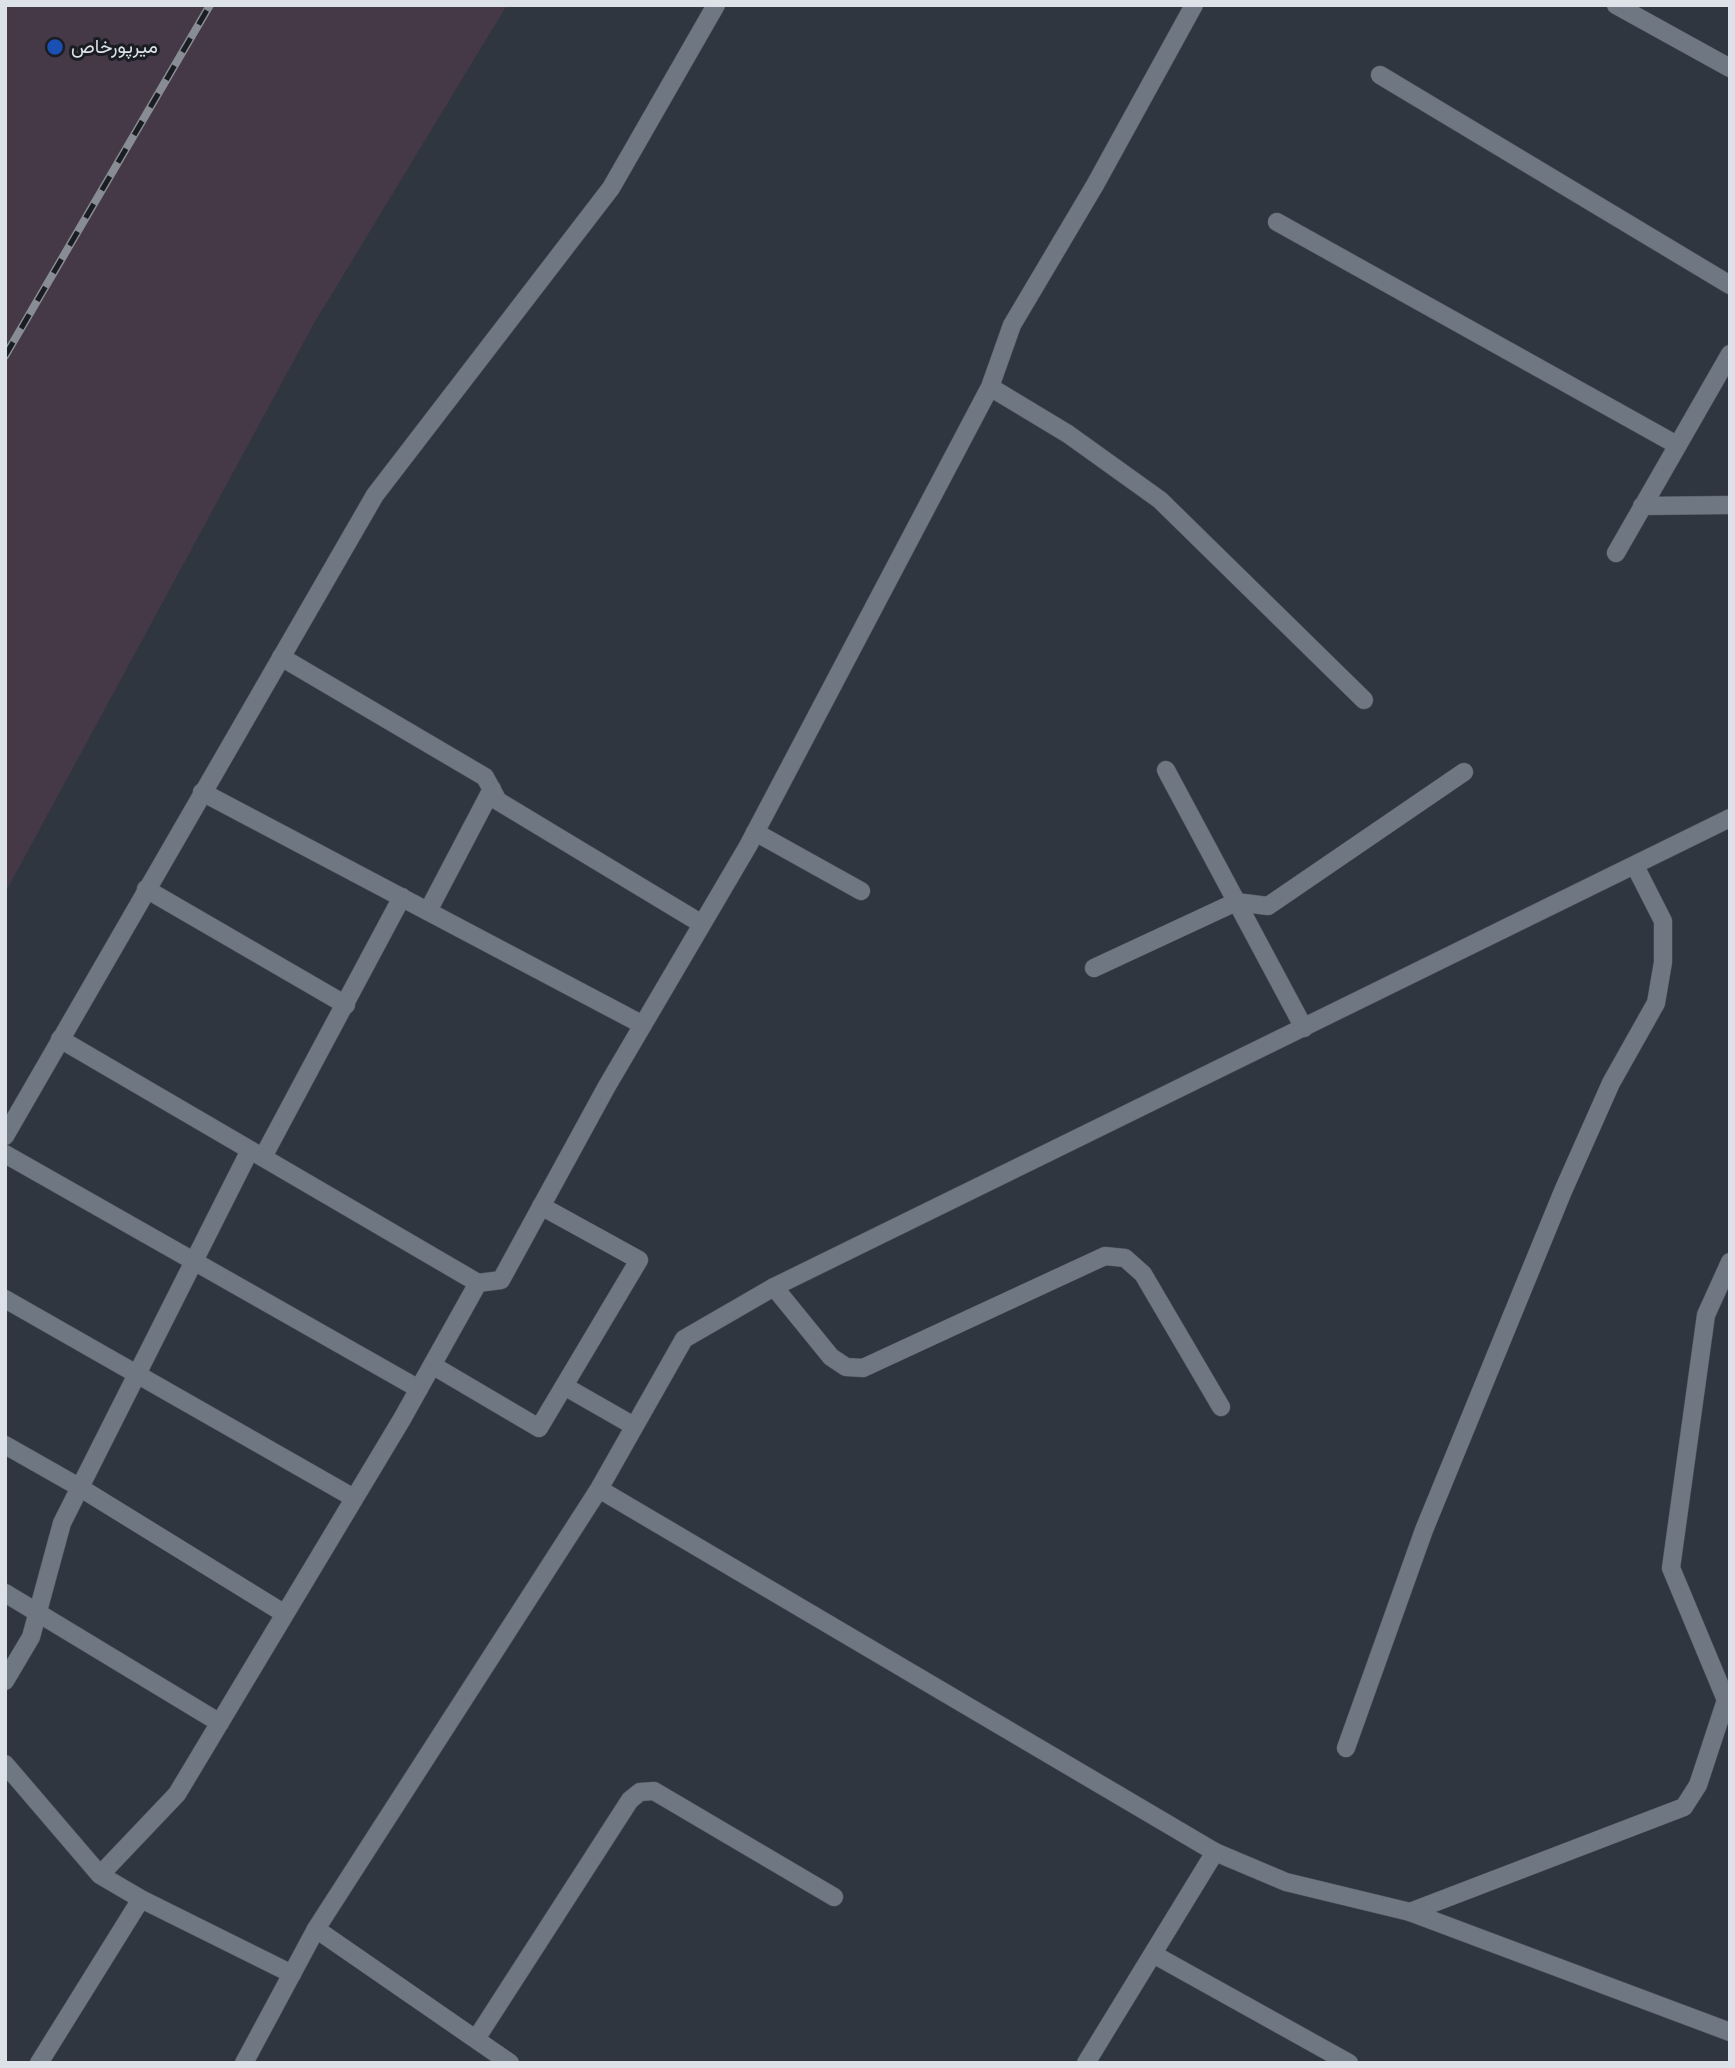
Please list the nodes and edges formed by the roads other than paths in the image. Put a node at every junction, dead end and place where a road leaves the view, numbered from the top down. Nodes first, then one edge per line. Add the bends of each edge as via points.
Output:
1 (716, 5) edge
2 (1194, 5) edge
3 (1616, 5) edge
4 (1730, 68) edge
5 (1380, 75) dead end
6 (1276, 222) dead end
7 (1730, 285) edge
8 (1730, 354) edge
9 (990, 387) junction
10 (1677, 445) junction
11 (1730, 505) edge
12 (1642, 506) junction
13 (1616, 553) dead end
14 (281, 657) junction
15 (1364, 701) dead end
16 (1166, 770) dead end
17 (1464, 772) dead end
18 (492, 789) junction
19 (202, 792) junction
20 (1730, 818) edge
21 (755, 832) junction
22 (1635, 866) junction
23 (146, 889) junction
24 (861, 891) dead end
25 (402, 897) junction
26 (1236, 902) junction
27 (428, 911) junction
28 (702, 924) junction
29 (1094, 968) dead end
30 (345, 1005) junction
31 (643, 1025) junction
32 (1304, 1028) junction
33 (60, 1039) junction
34 (5, 1136) edge
35 (5, 1154) edge
36 (256, 1154) junction
37 (541, 1206) junction
38 (195, 1262) junction
39 (1730, 1262) edge
40 (478, 1283) junction
41 (774, 1287) junction
42 (5, 1299) edge
43 (432, 1366) junction
44 (136, 1373) junction
45 (564, 1386) junction
46 (419, 1389) junction
47 (1221, 1407) dead end
48 (634, 1426) junction
49 (5, 1445) edge
50 (79, 1487) junction
51 (599, 1489) junction
52 (354, 1498) junction
53 (5, 1593) edge
54 (38, 1612) junction
55 (285, 1614) junction
56 (5, 1681) edge
57 (1728, 1699) edge
58 (220, 1723) junction
59 (1346, 1748) dead end
60 (5, 1764) edge
61 (1215, 1852) junction
62 (100, 1875) junction
63 (834, 1897) dead end
64 (141, 1899) junction
65 (1410, 1912) junction
66 (316, 1929) junction
67 (1153, 1954) junction
68 (292, 1975) junction
69 (1730, 2032) edge
70 (476, 2039) junction
71 (39, 2063) edge
72 (244, 2063) edge
73 (510, 2063) edge
74 (1086, 2063) edge
75 (1349, 2063) edge

1 - 14 street via 611,188 375,495
2 - 9 street via 1012,325
3 - 4 street
5 - 7 street
6 - 10 street
8 - 10 street
9 - 15 street via 1069,434 1160,500
9 - 21 street
10 - 12 street
11 - 12 street
12 - 13 street
14 - 18 street via 485,777
14 - 19 street
16 - 26 street
17 - 26 street via 1268,906
18 - 27 street
18 - 28 street via 498,801
19 - 23 street
19 - 25 street
20 - 22 street
21 - 24 street
21 - 28 street
22 - 32 street
22 - 59 street via 1662,921 1656,1003 1611,1083 1563,1191 1424,1530
23 - 30 street
23 - 33 street
25 - 27 street
25 - 30 street
26 - 29 street
26 - 32 street
27 - 31 street
28 - 31 street
30 - 36 street
31 - 37 street
32 - 41 street
33 - 34 street
33 - 36 street
35 - 38 street
36 - 38 street
36 - 40 street
37 - 40 street via 501,1280
37 - 45 street via 639,1260
38 - 44 street
38 - 46 street
39 - 57 street via 1706,1315 1671,1569
40 - 43 street
41 - 47 street via 831,1357 846,1367 863,1368 1105,1256 1125,1258 1143,1274
41 - 48 street via 684,1339
42 - 44 street
43 - 45 street via 539,1428
43 - 46 street
44 - 50 street
44 - 52 street
45 - 48 street
46 - 52 street
48 - 51 street
49 - 50 street
50 - 54 street via 62,1523
50 - 55 street
51 - 61 street
51 - 66 street
52 - 55 street
53 - 54 street
54 - 56 street via 31,1637
54 - 58 street
55 - 58 street
57 - 65 street via 1698,1785 1684,1807
58 - 62 street via 177,1794
60 - 62 street
61 - 65 street via 1286,1882
61 - 67 street
62 - 64 street
63 - 70 street via 654,1791 640,1792 630,1800
64 - 68 street
64 - 71 street
65 - 69 street
66 - 68 street
66 - 70 street
67 - 74 street
67 - 75 street
68 - 72 street
70 - 73 street

